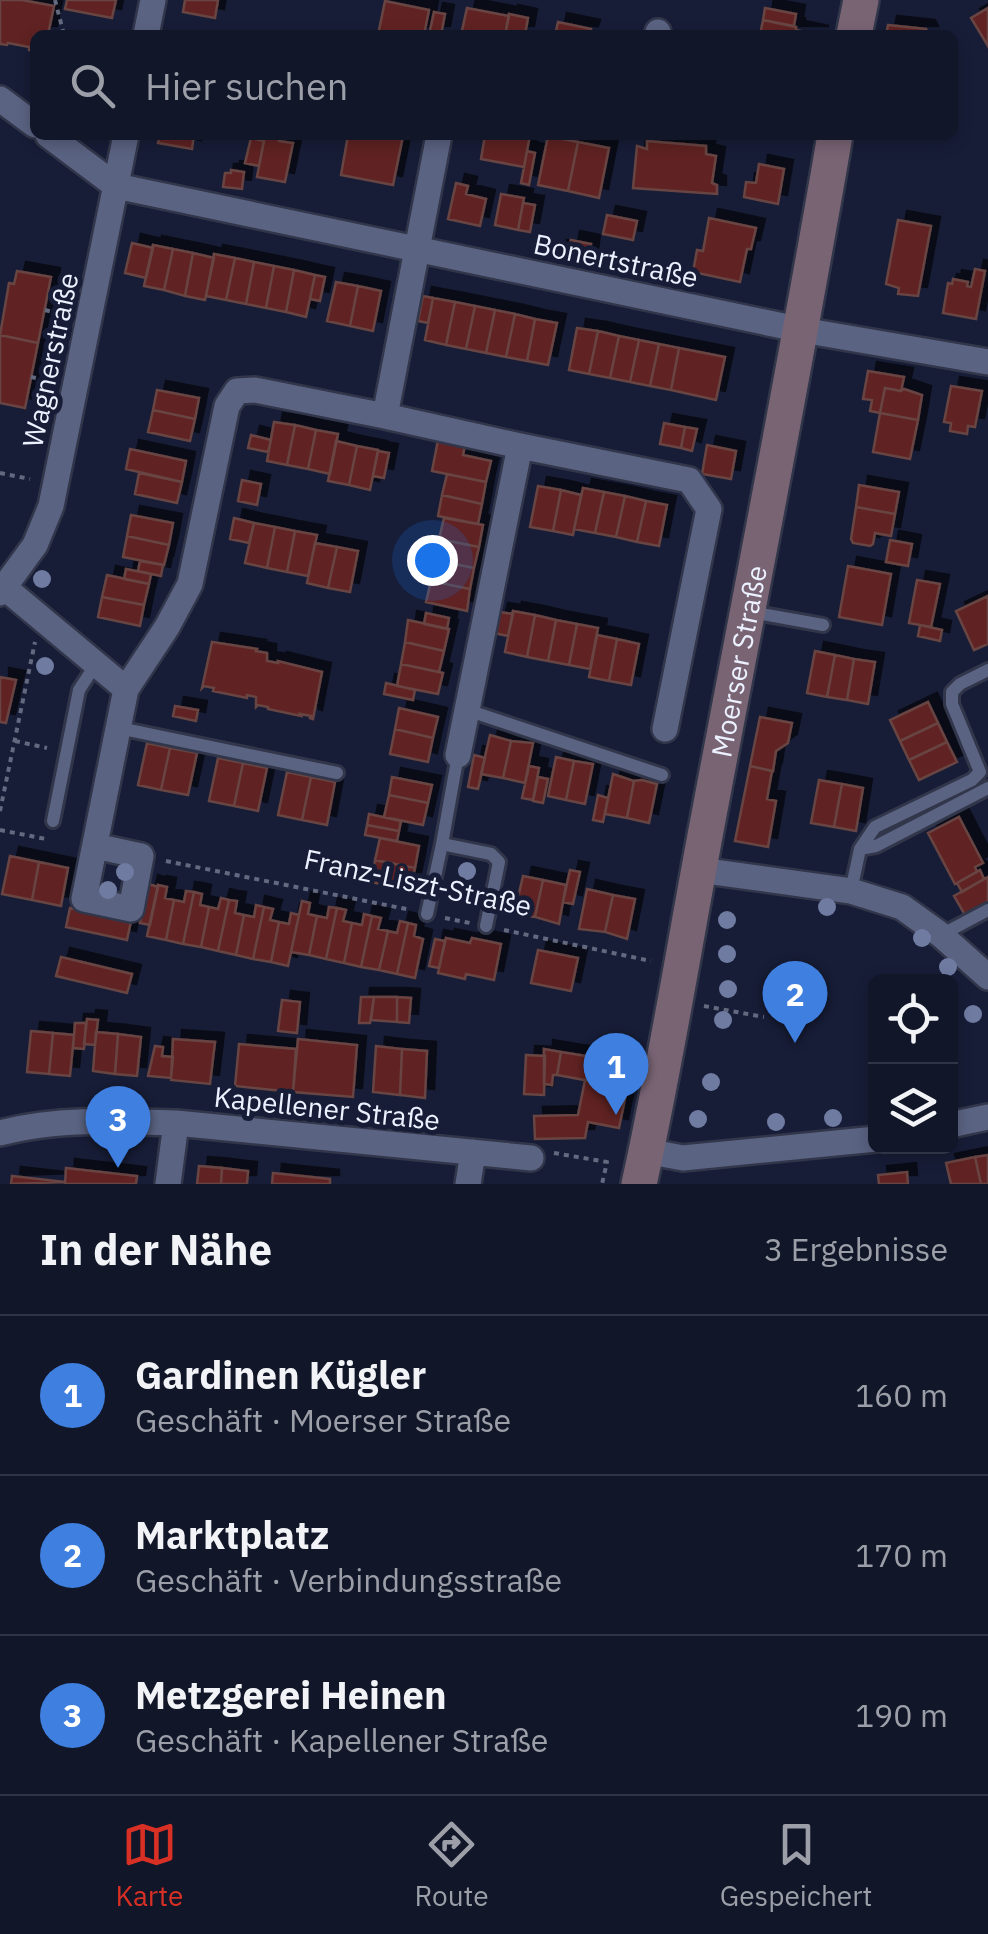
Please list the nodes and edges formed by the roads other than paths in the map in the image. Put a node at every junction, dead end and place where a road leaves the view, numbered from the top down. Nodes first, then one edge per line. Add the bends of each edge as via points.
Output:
1 (153, 0) edge
2 (860, 0) edge
3 (147, 30) edge
4 (855, 30) edge
5 (0, 99) edge
6 (30, 121) edge
7 (55, 140) edge
8 (125, 140) edge
9 (438, 140) edge
10 (835, 140) edge
11 (116, 186) junction
12 (417, 249) junction
13 (802, 330) junction
14 (988, 362) edge
15 (385, 416) junction
16 (520, 446) junction
17 (3, 591) edge
18 (748, 612) junction
19 (823, 626) dead end
20 (96, 664) junction
21 (988, 670) edge
22 (126, 689) junction
23 (467, 710) junction
24 (119, 728) junction
25 (665, 730) dead end
26 (458, 754) joint
27 (337, 773) dead end
28 (662, 775) dead end
29 (988, 788) edge
30 (53, 820) dead end
31 (442, 844) junction
32 (95, 846) junction
33 (860, 849) junction
34 (699, 870) junction
35 (851, 891) junction
36 (988, 910) edge
37 (427, 914) road end
38 (486, 926) road end
39 (941, 934) junction
40 (988, 978) edge
41 (988, 1116) edge
42 (176, 1123) junction
43 (958, 1123) edge
44 (0, 1133) edge
45 (868, 1140) edge
46 (472, 1152) junction
47 (530, 1158) road end
48 (643, 1167) edge
49 (168, 1184) edge
50 (468, 1184) edge

1 - 3 street
2 - 4 main road
5 - 6 street
7 - 11 street, Bonertstraße
8 - 11 street, Wagnerstraße
9 - 12 street
10 - 13 main road, Moerser Straße
11 - 12 street, Bonertstraße
11 - 17 street, Wagnerstraße via 50,506 35,545
12 - 13 street, Bonertstraße
12 - 15 street
13 - 14 street, Bonertstraße
13 - 18 main road, Moerser Straße
15 - 16 street
15 - 22 street via 237,391 228,406 190,584
16 - 23 street
16 - 25 street via 688,480 709,509
17 - 20 street
18 - 19 lane
18 - 34 main road, Moerser Straße
20 - 22 street
20 - 30 lane via 79,690
21 - 33 lane via 952,692 980,772 876,826
22 - 24 street
23 - 26 street
23 - 28 lane
24 - 27 lane
24 - 32 street
26 - 31 lane
29 - 33 lane
31 - 37 lane
31 - 38 lane via 492,854 499,862
32 - 32 street via 84,900 131,909 142,856
33 - 35 lane
34 - 35 street
34 - 48 main road, Moerser Straße
35 - 39 street via 902,908
36 - 39 lane
39 - 40 street
41 - 43 street
42 - 44 street, Kapellener Straße via 64,1123
42 - 46 street, Kapellener Straße
42 - 49 street, Kapellener Straße
45 - 48 street
46 - 47 street, Kapellener Straße
46 - 50 street, Kapellener Straße

